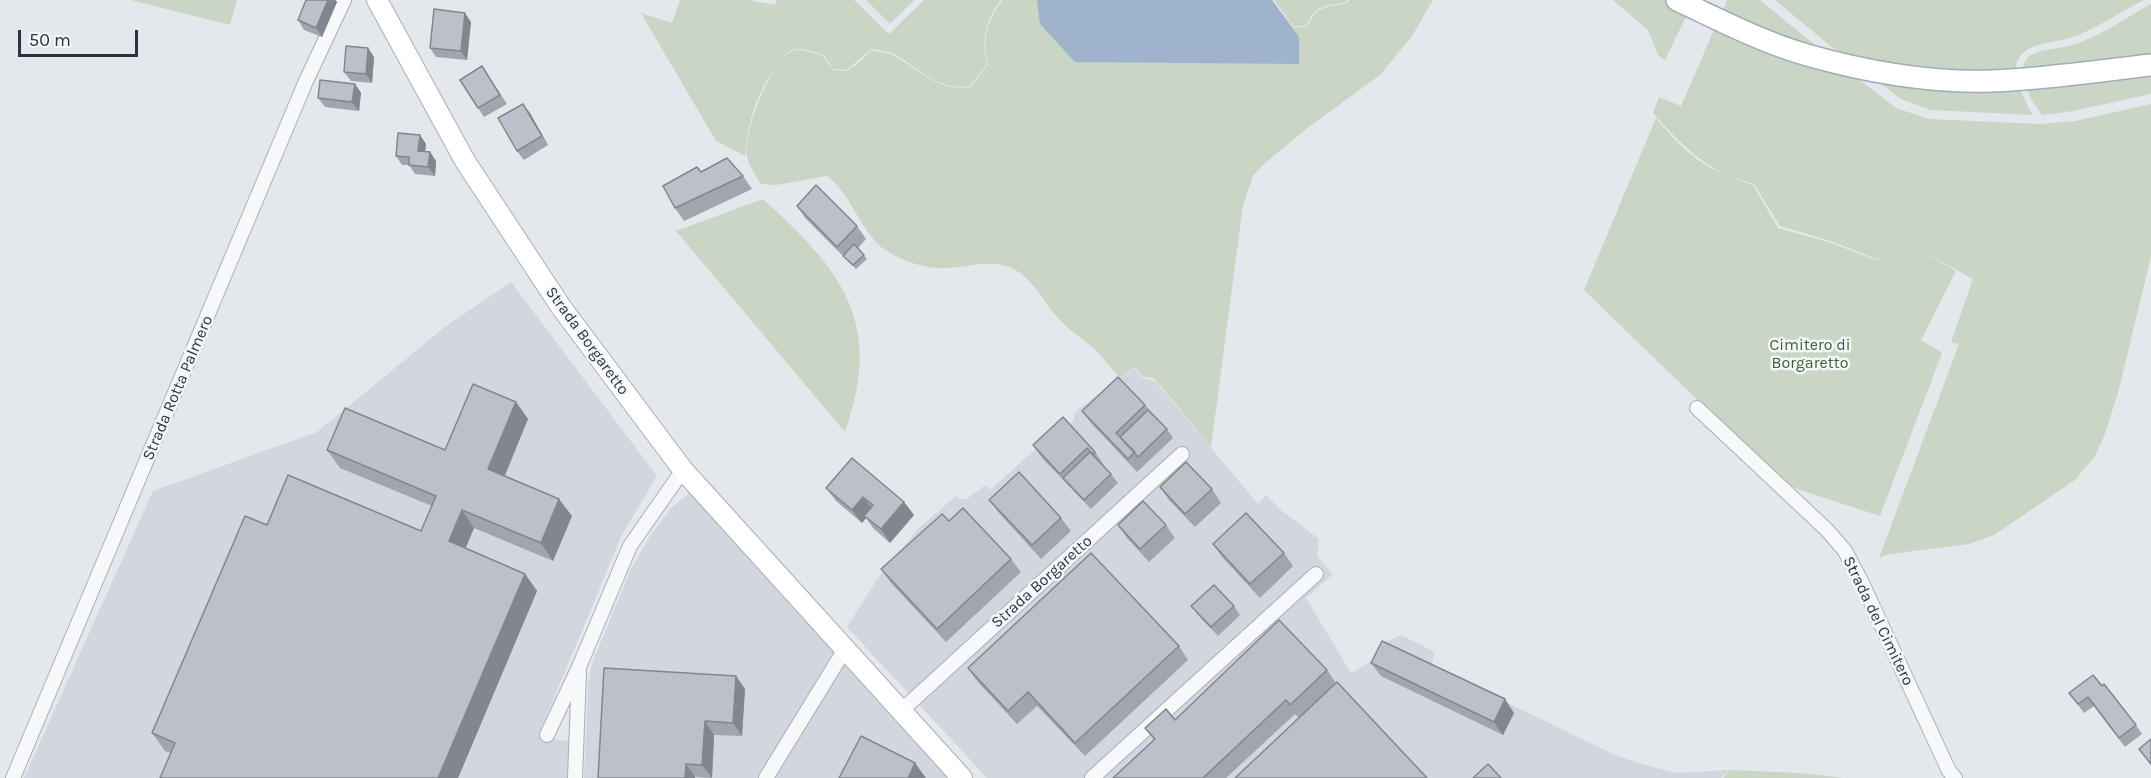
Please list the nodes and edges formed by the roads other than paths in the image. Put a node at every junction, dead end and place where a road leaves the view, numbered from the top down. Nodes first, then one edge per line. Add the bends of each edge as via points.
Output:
1 (344, 0) edge
2 (377, 0) edge
3 (1677, 0) edge
4 (2151, 65) edge
5 (1696, 408) dead end
6 (1182, 454) dead end
7 (683, 470) junction
8 (1316, 574) dead end
9 (845, 649) junction
10 (579, 667) junction
11 (901, 711) junction
12 (547, 735) dead end
13 (954, 774) edge
14 (13, 778) edge
15 (575, 778) edge
16 (766, 778) edge
17 (1092, 778) edge
18 (1955, 778) edge

1 - 14 street, Strada Rotta Palmero via 306,81
2 - 7 street, Strada Borgaretto via 465,161 561,308
3 - 4 main road via 1760,39 1806,55 1902,76 1990,81
5 - 18 street, Strada del Cimitero via 1845,550 1948,771
6 - 11 street, Strada Borgaretto
7 - 9 street, Strada Borgaretto
7 - 10 street via 630,546
8 - 17 street
9 - 11 street, Strada Borgaretto
9 - 16 street
10 - 12 street
10 - 15 street
11 - 13 street, Strada Borgaretto

